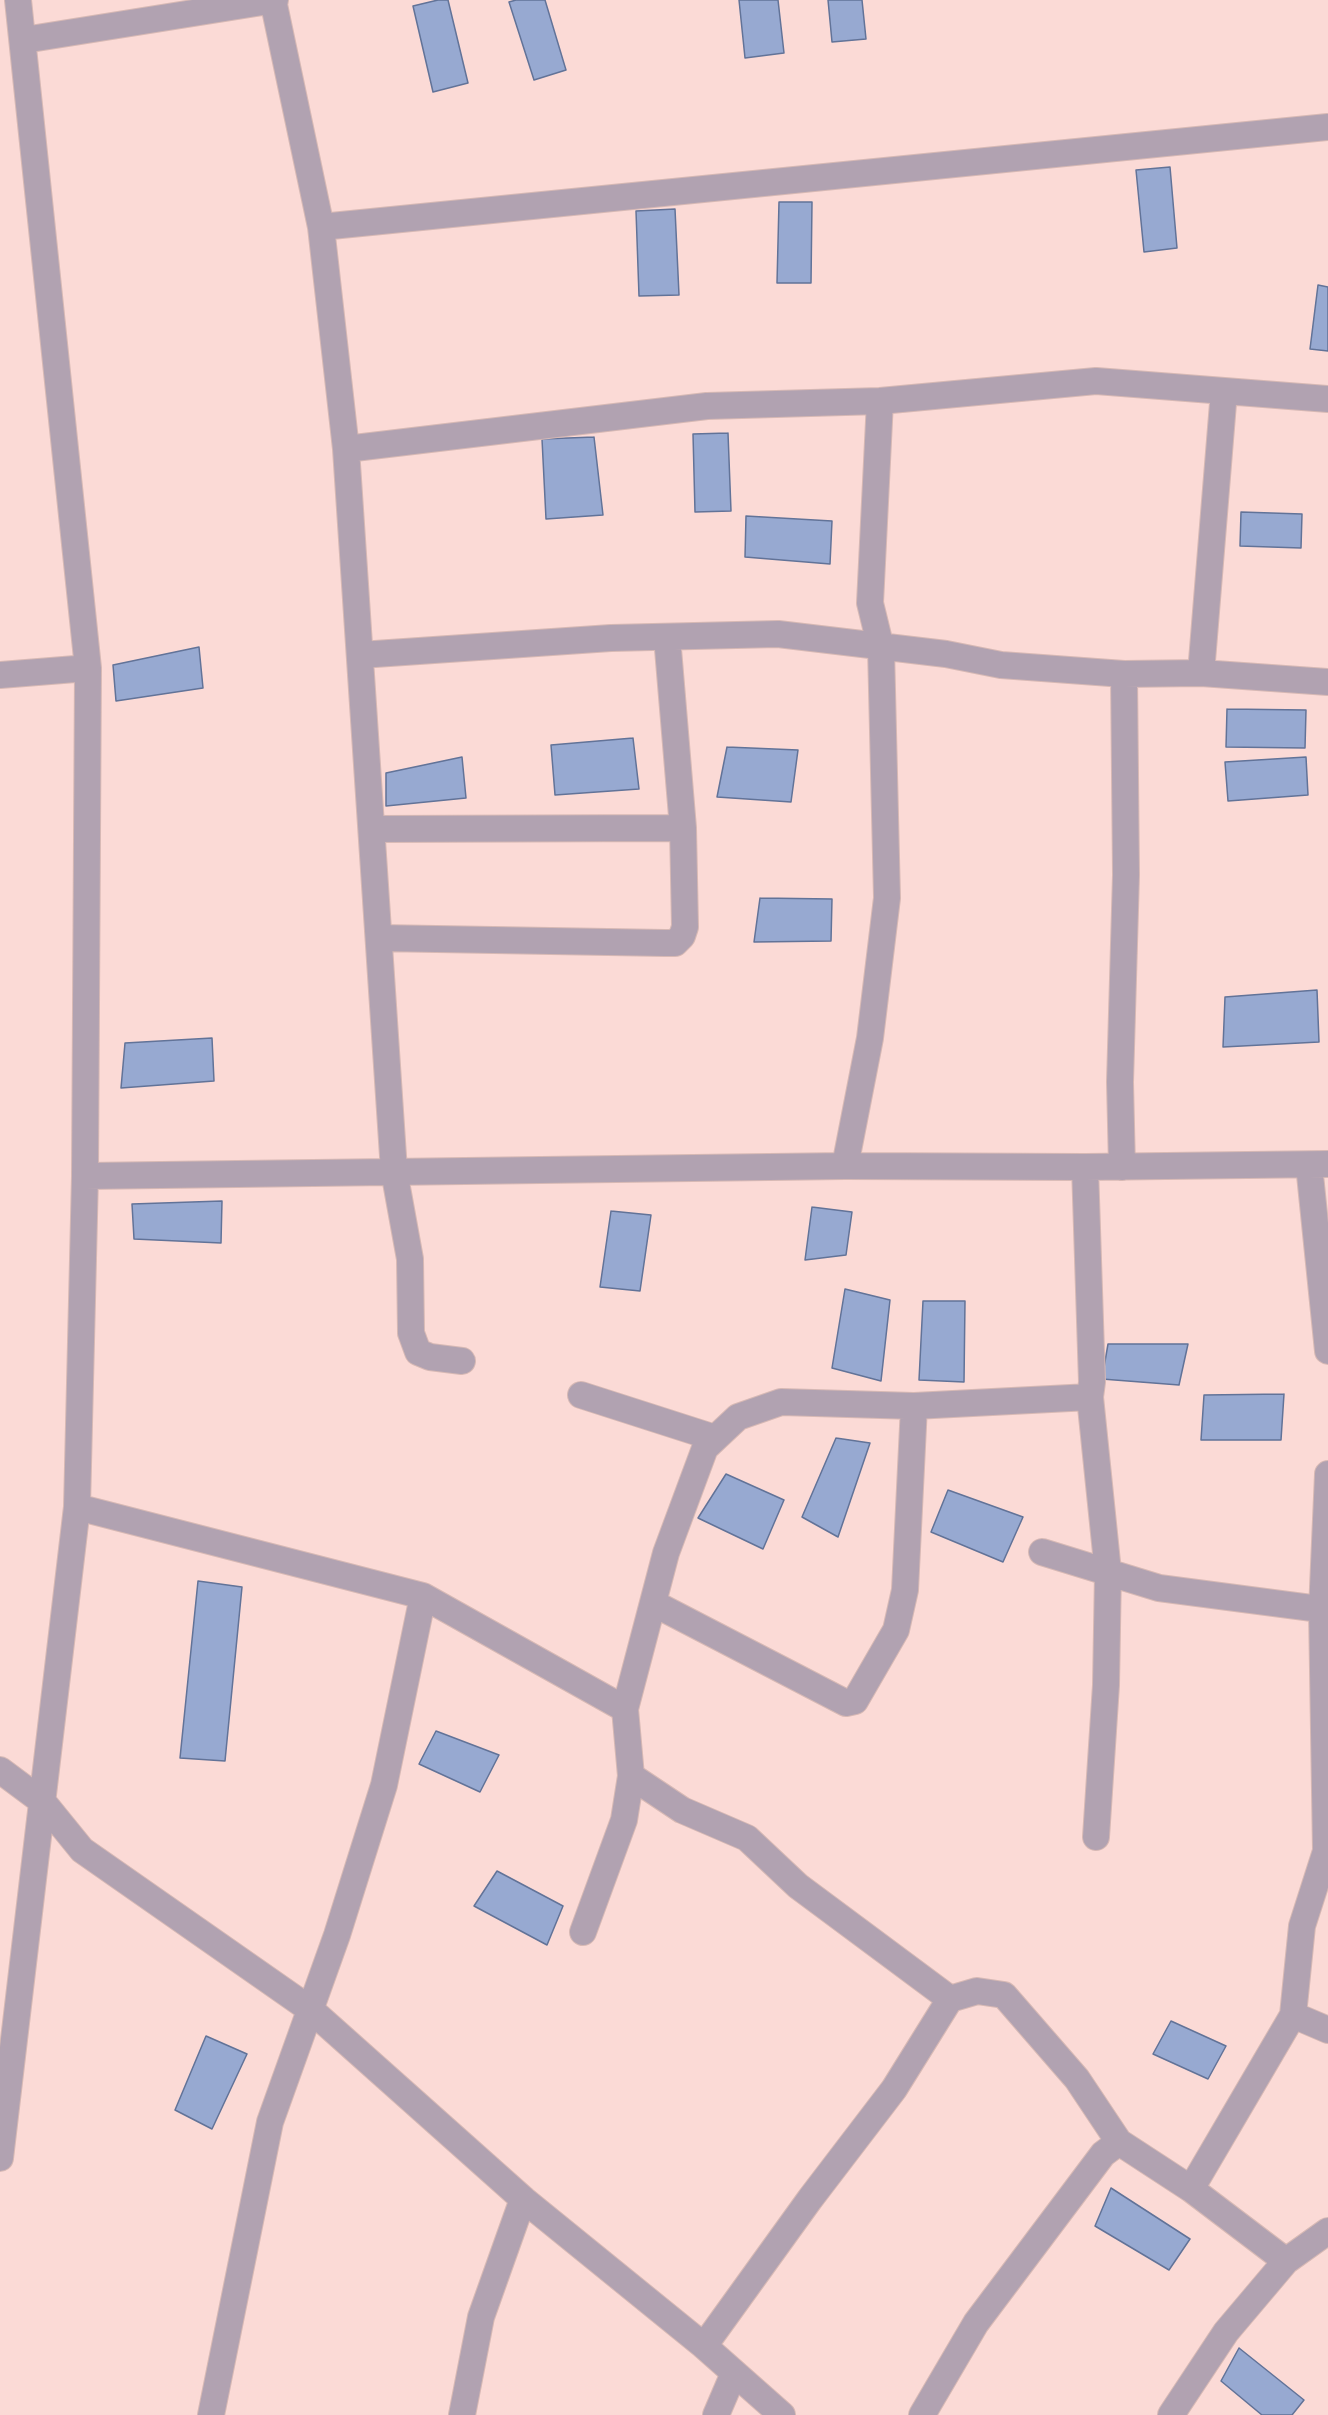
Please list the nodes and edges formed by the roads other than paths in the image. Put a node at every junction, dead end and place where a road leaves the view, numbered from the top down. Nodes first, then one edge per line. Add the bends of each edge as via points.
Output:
1 (18, 0) edge
2 (273, 0) edge
3 (24, 40) junction
4 (1328, 127) edge
5 (321, 227) junction
6 (1224, 391) junction
7 (1328, 399) edge
8 (880, 401) junction
9 (346, 449) junction
10 (667, 637) junction
11 (881, 648) junction
12 (360, 655) junction
13 (88, 668) junction
14 (1202, 673) junction
15 (1124, 674) junction
16 (0, 675) edge
17 (1328, 682) edge
18 (683, 828) junction
19 (372, 829) junction
20 (379, 938) junction
21 (1319, 1165) edge
22 (845, 1166) junction
23 (1085, 1167) junction
24 (1122, 1167) junction
25 (394, 1172) junction
26 (85, 1176) junction
27 (1328, 1351) edge
28 (462, 1360) dead end
29 (581, 1395) dead end
30 (1090, 1397) junction
31 (914, 1406) junction
32 (715, 1438) junction
33 (1328, 1474) edge
34 (77, 1507) junction
35 (1042, 1552) dead end
36 (1108, 1572) junction
37 (423, 1596) junction
38 (653, 1603) junction
39 (1325, 1610) edge
40 (625, 1709) junction
41 (0, 1770) edge
42 (631, 1776) junction
43 (43, 1802) junction
44 (1096, 1837) dead end
45 (1327, 1851) edge
46 (583, 1932) dead end
47 (950, 1999) junction
48 (312, 2010) junction
49 (1293, 2015) junction
50 (1328, 2030) edge
51 (1119, 2142) junction
52 (0, 2158) edge
53 (1191, 2189) junction
54 (523, 2199) junction
55 (1328, 2231) edge
56 (1286, 2261) junction
57 (704, 2346) junction
58 (734, 2373) junction
59 (212, 2415) edge
60 (462, 2415) edge
61 (716, 2415) edge
62 (782, 2415) edge
63 (922, 2415) edge
64 (1171, 2415) edge

1 - 3 street
2 - 3 street
2 - 5 street
3 - 13 street
4 - 5 street
5 - 9 street
6 - 7 street
6 - 8 street via 1096,381
6 - 14 street
8 - 9 street via 707,406
8 - 11 street via 870,603
9 - 12 street
10 - 11 street via 778,634
10 - 12 street
10 - 18 street
11 - 15 street via 946,654 1001,665
11 - 22 street via 887,898 870,1038
12 - 19 street
13 - 16 street
13 - 26 street
14 - 15 street
14 - 17 street
15 - 24 street
18 - 19 street
18 - 20 street via 685,927 675,942
19 - 20 street
20 - 25 street
21 - 24 street
21 - 27 street
22 - 23 street
22 - 25 street
23 - 24 street
23 - 30 street
25 - 26 street
25 - 28 street via 410,1259 411,1333 418,1352
26 - 34 street
29 - 32 street
30 - 31 street
30 - 36 street
31 - 32 street via 781,1402 738,1417
31 - 38 street via 904,1590 896,1630 855,1701 846,1702
32 - 38 street via 705,1448 666,1553
33 - 39 street
34 - 37 street
34 - 43 street
35 - 36 street
36 - 39 street via 1159,1588
36 - 44 street via 1106,1685
37 - 40 street
37 - 48 street via 384,1785
38 - 40 street
39 - 45 street
40 - 42 street
41 - 43 street
42 - 46 street via 624,1820
42 - 47 street via 682,1810 747,1838 798,1886
43 - 48 street via 82,1850
43 - 52 street
45 - 49 street via 1302,1926
47 - 51 street via 977,1991 1004,1995 1077,2079
47 - 57 street via 894,2089
48 - 54 street
48 - 59 street via 270,2122
49 - 50 street
49 - 53 street
51 - 53 street
51 - 63 street via 1103,2154 976,2323
53 - 56 street
54 - 57 street
54 - 60 street via 481,2317
55 - 56 street
56 - 64 street via 1226,2332
57 - 58 street
58 - 61 street
58 - 62 street

